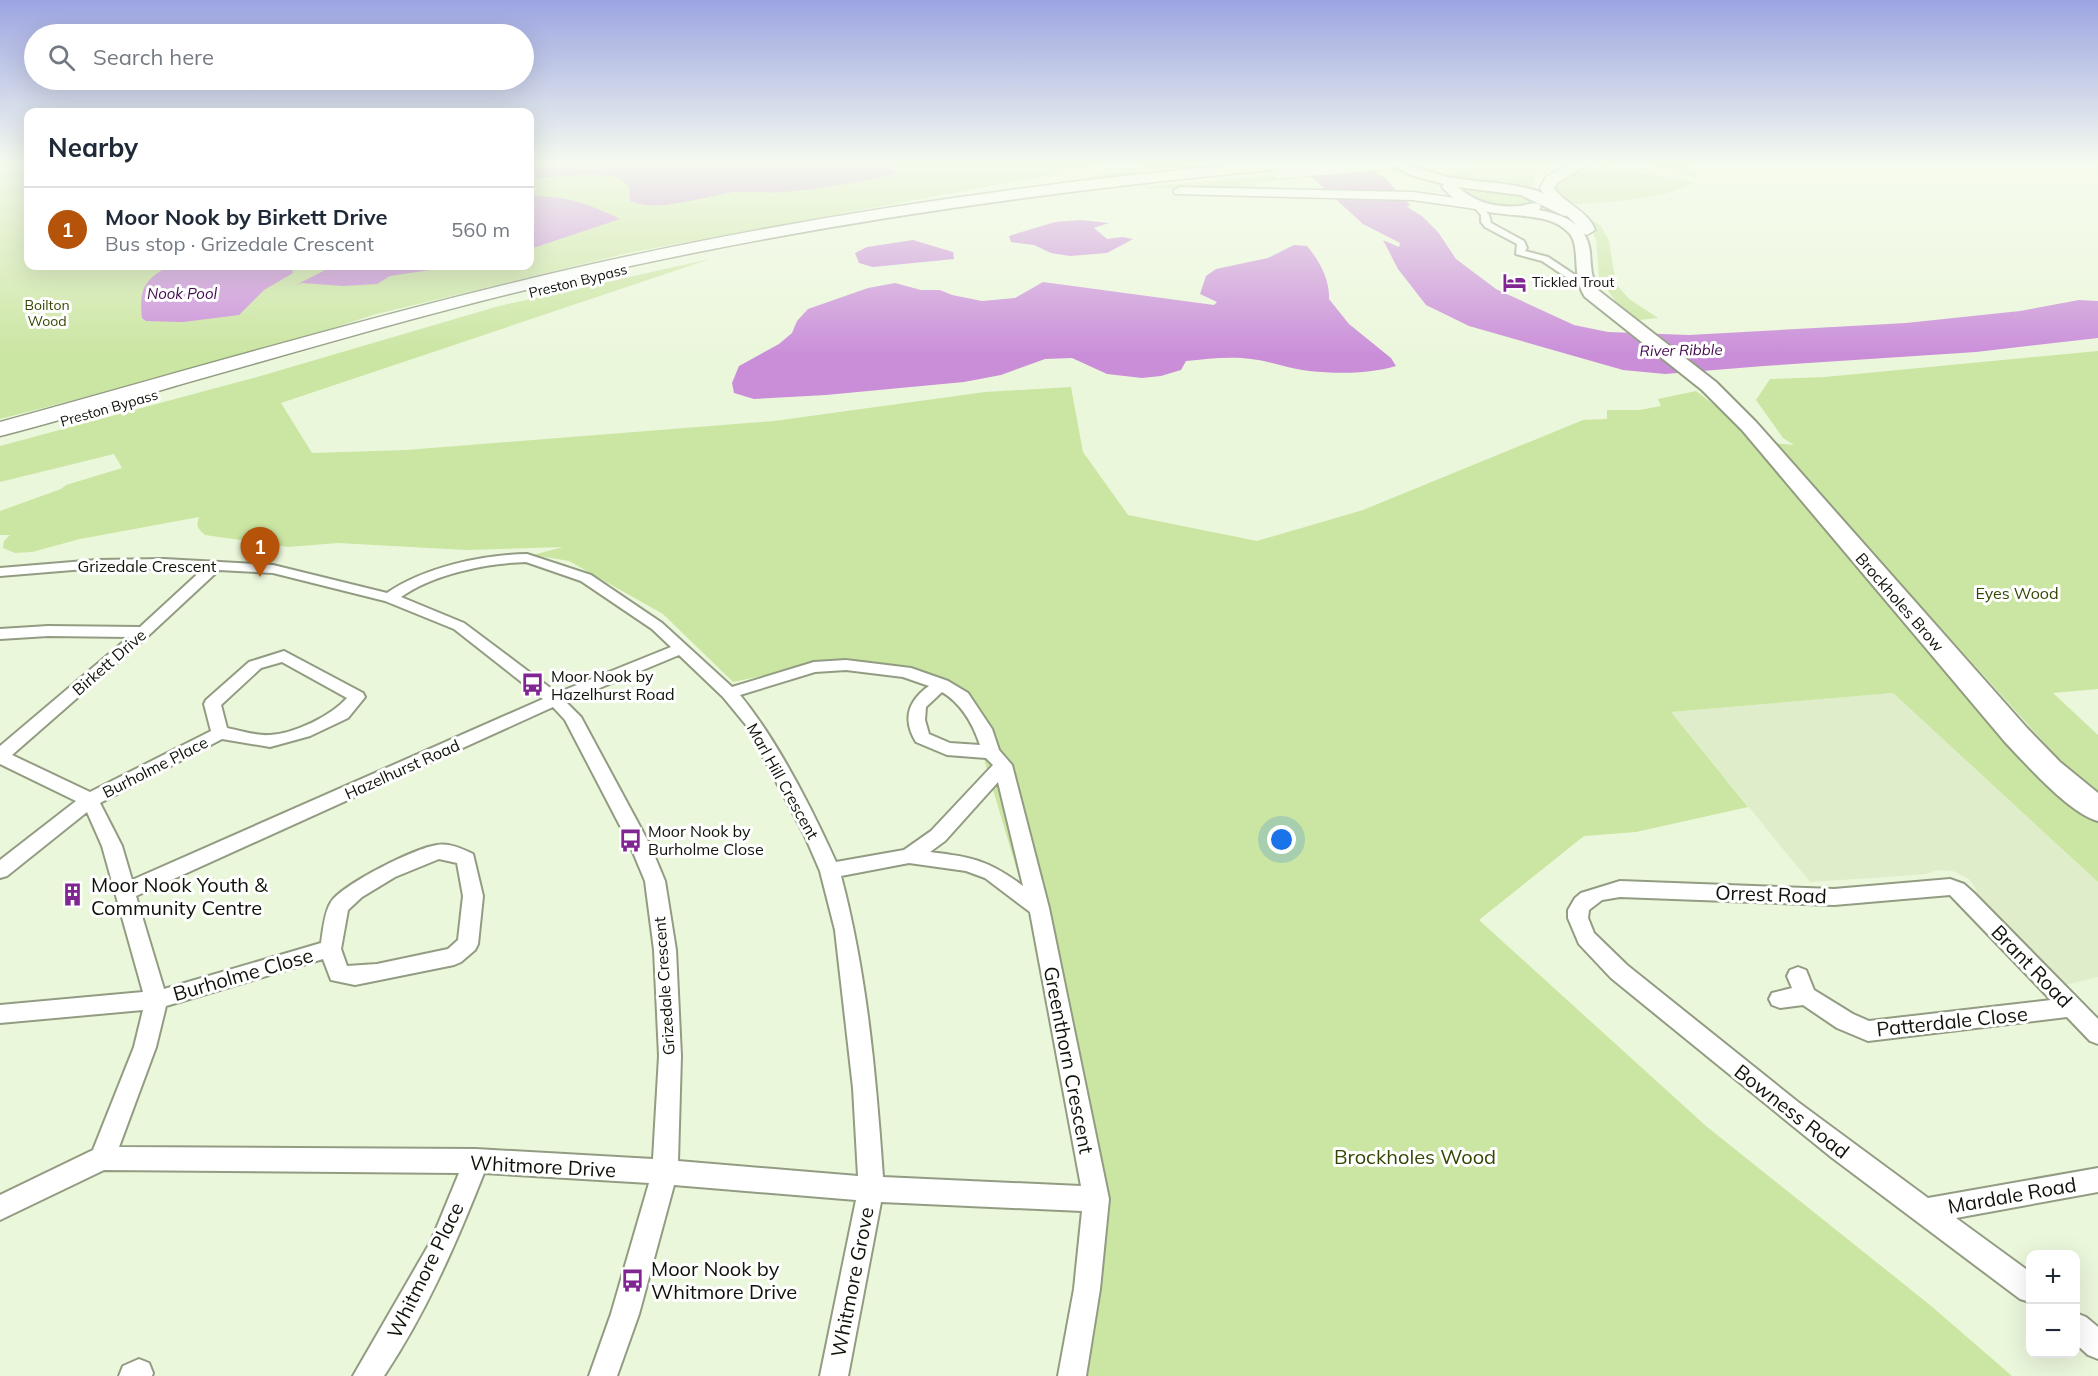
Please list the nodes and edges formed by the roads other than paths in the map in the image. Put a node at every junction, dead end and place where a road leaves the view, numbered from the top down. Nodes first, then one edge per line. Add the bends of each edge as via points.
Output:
1 (802, 226) edge
2 (844, 226) edge
3 (860, 226) edge
4 (1490, 226) edge
5 (1568, 226) edge
6 (1582, 226) edge
7 (1586, 226) edge
8 (1587, 230) junction
9 (744, 244) junction
10 (1587, 286) junction
11 (1602, 301) junction
12 (0, 429) edge
13 (0, 440) edge
14 (215, 566) junction
15 (0, 572) edge
16 (390, 598) junction
17 (144, 632) junction
18 (0, 634) edge
19 (680, 649) junction
20 (942, 685) junction
21 (729, 693) junction
22 (555, 700) junction
23 (220, 733) junction
24 (0, 757) edge
25 (997, 759) junction
26 (90, 800) junction
27 (2098, 810) edge
28 (909, 856) junction
29 (0, 871) edge
30 (830, 871) junction
31 (125, 892) junction
32 (1967, 898) joint
33 (1039, 908) junction
34 (1579, 910) joint
35 (330, 949) junction
36 (1779, 999) dead end
37 (156, 1000) junction
38 (2071, 1007) junction
39 (0, 1014) edge
40 (2098, 1034) edge
41 (102, 1158) junction
42 (476, 1161) junction
43 (665, 1172) junction
44 (2098, 1180) edge
45 (871, 1189) junction
46 (1096, 1198) junction
47 (0, 1208) edge
48 (1926, 1211) junction
49 (2026, 1285) edge
50 (2080, 1329) edge
51 (2098, 1345) edge
52 (367, 1376) edge
53 (603, 1376) edge
54 (834, 1376) edge
55 (1072, 1376) edge

1 - 12 highway, Preston Bypass via 615,265 406,317
2 - 9 highway, Preston Bypass
3 - 9 highway
4 - 10 street via 1521,243 1520,252 1545,259
5 - 10 highway via 1578,234
6 - 8 highway
7 - 8 highway
8 - 11 highway
9 - 13 highway, Preston Bypass via 629,268 404,325
10 - 11 highway, Brockholes Brow
11 - 27 highway, Brockholes Brow via 1708,386 1749,426 2016,735
14 - 15 street, Grizedale Crescent via 97,564
14 - 16 street, Grizedale Crescent via 273,570
14 - 17 street, Birkett Drive
16 - 19 street, Marl Hill Crescent via 407,586 474,562 527,558 586,578 657,626
16 - 22 street, Grizedale Crescent via 459,626
17 - 18 street
17 - 24 street, Birkett Drive
19 - 21 street, Marl Hill Crescent
19 - 22 street, Hazelhurst Road
20 - 21 street, Greenthorn Crescent via 905,672 846,665 814,668
20 - 25 street, Greenthorn Crescent via 962,697 974,713
20 - 25 street via 925,695 915,714 922,738 946,749
21 - 30 street, Marl Hill Crescent via 753,722
22 - 31 street, Hazelhurst Road
22 - 43 street, Grizedale Crescent via 572,717 655,881 665,950 670,1056
23 - 23 street, Burholme Place via 270,741 304,732 342,714 357,697 284,656 255,665 212,704
23 - 26 street, Burholme Place
24 - 26 street
25 - 28 street via 938,836
25 - 33 street, Greenthorn Crescent
26 - 29 street, Burholme Place
26 - 31 street via 112,846
28 - 30 street
28 - 33 street via 968,864 992,873
30 - 45 street, Marl Hill Crescent via 847,941 865,1088
31 - 37 street
32 - 34 street, Orrest Road via 1950,886 1834,897 1620,889 1587,898
32 - 38 street, Brant Road
33 - 46 street, Greenthorn Crescent
34 - 48 street, Bowness Road via 1580,927 1593,947 1759,1087
35 - 35 street, Burholme Close via 339,906 355,892 388,872 436,852 466,859 473,896 468,944 454,956 355,976 339,974
35 - 37 street, Burholme Close
36 - 38 street, Patterdale Close via 1802,986 1845,1021 1868,1031
37 - 39 street, Burholme Close
37 - 41 street via 145,1047
38 - 40 street, Brant Road
41 - 42 street, Whitmore Drive
41 - 47 street, Whitmore Drive
42 - 43 street, Whitmore Drive
42 - 52 street, Whitmore Place via 440,1250
43 - 45 street, Whitmore Drive
43 - 53 street, Grizedale Crescent via 625,1314
44 - 48 street, Mardale Road
45 - 46 street, Whitmore Drive
45 - 54 street, Whitmore Grove
46 - 55 street, Greenthorn Crescent via 1088,1289
48 - 49 street, Bowness Road
50 - 51 street

